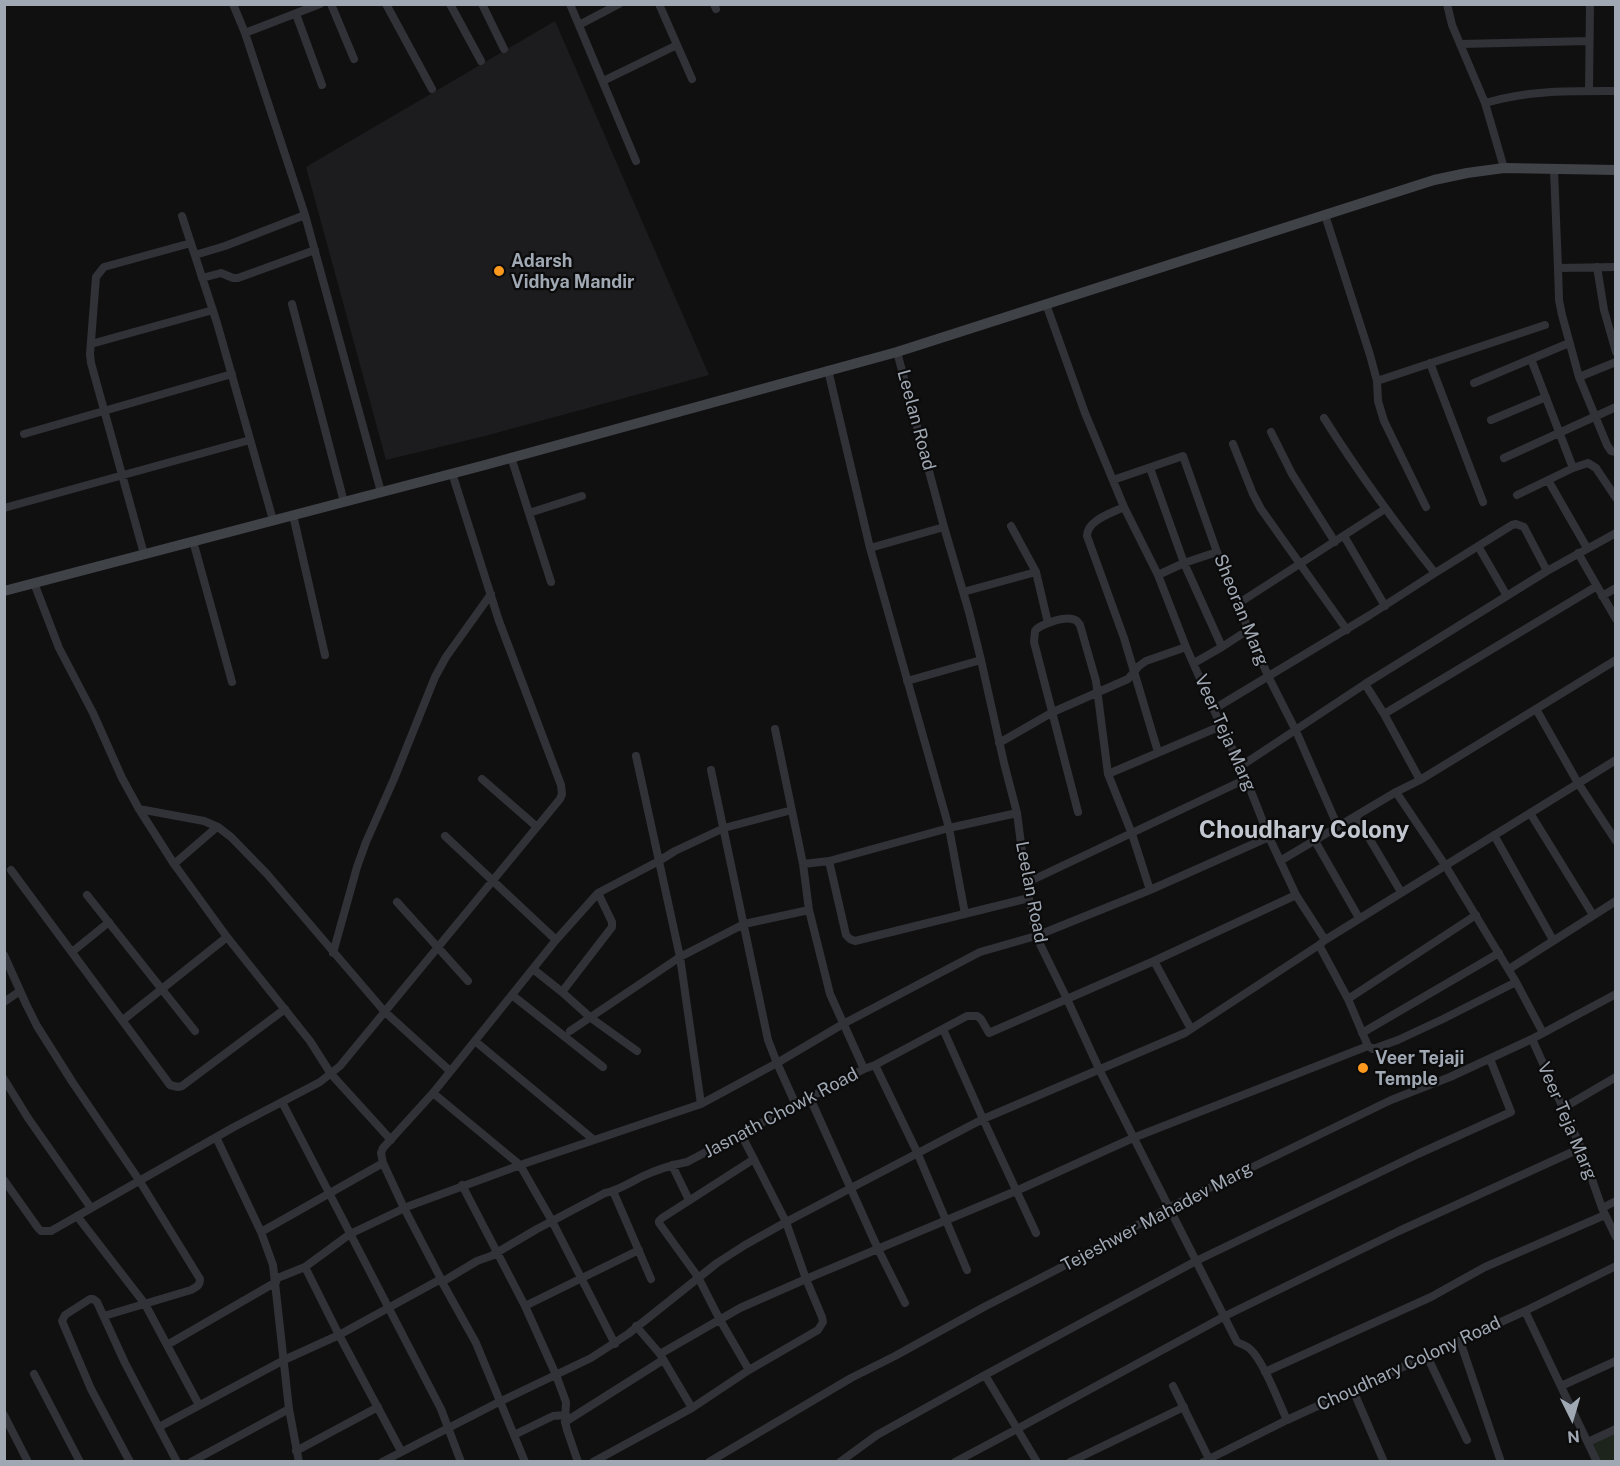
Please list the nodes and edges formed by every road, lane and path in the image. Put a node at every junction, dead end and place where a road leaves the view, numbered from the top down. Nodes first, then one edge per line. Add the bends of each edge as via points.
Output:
1 (233, 4) edge
2 (320, 4) edge
3 (330, 4) edge
4 (386, 4) edge
5 (450, 4) edge
6 (482, 4) edge
7 (570, 4) edge
8 (619, 4) edge
9 (659, 4) edge
10 (1447, 4) edge
11 (1590, 4) edge
12 (296, 14) junction
13 (579, 25) junction
14 (245, 33) junction
15 (1589, 41) junction
16 (1460, 44) junction
17 (677, 45) junction
18 (504, 49) dead end
19 (354, 59) dead end
20 (481, 61) dead end
21 (692, 79) dead end
22 (603, 81) junction
23 (322, 85) dead end
24 (432, 89) dead end
25 (1589, 91) junction
26 (1616, 91) edge
27 (1485, 103) junction
28 (636, 161) dead end
29 (1504, 168) junction
30 (1554, 170) junction
31 (1616, 170) edge
32 (305, 215) junction
33 (1325, 215) junction
34 (182, 216) dead end
35 (191, 243) junction
36 (315, 250) junction
37 (195, 255) junction
38 (1597, 267) junction
39 (1616, 267) edge
40 (1558, 268) junction
41 (202, 278) junction
42 (292, 304) dead end
43 (1046, 304) junction
44 (1616, 309) edge
45 (213, 310) junction
46 (1604, 310) junction
47 (1545, 325) dead end
48 (1569, 343) junction
49 (91, 344) junction
50 (1616, 351) edge
51 (897, 352) junction
52 (1531, 359) junction
53 (1616, 362) edge
54 (1430, 363) junction
55 (828, 370) junction
56 (232, 374) junction
57 (1579, 377) junction
58 (1377, 381) junction
59 (1474, 383) dead end
60 (1546, 397) junction
61 (1616, 407) edge
62 (105, 410) junction
63 (1595, 416) junction
64 (1324, 418) dead end
65 (1491, 420) dead end
66 (1271, 432) dead end
67 (1560, 433) junction
68 (24, 434) dead end
69 (250, 440) junction
70 (1233, 444) dead end
71 (1616, 452) edge
72 (512, 457) junction
73 (1504, 458) dead end
74 (1150, 468) junction
75 (1573, 468) junction
76 (452, 473) junction
77 (123, 476) junction
78 (1113, 480) junction
79 (1548, 480) junction
80 (381, 492) junction
81 (1517, 495) dead end
82 (582, 496) dead end
83 (1616, 498) edge
84 (344, 502) junction
85 (1483, 502) dead end
86 (1125, 507) junction
87 (1426, 507) dead end
88 (4, 508) edge
89 (1385, 509) junction
90 (529, 513) junction
91 (293, 515) junction
92 (273, 520) junction
93 (1011, 526) dead end
94 (944, 527) junction
95 (1616, 533) edge
96 (1344, 536) junction
97 (193, 541) junction
98 (1335, 542) junction
99 (1478, 546) junction
100 (870, 548) junction
101 (1587, 548) junction
102 (1217, 552) junction
103 (1578, 553) junction
104 (144, 554) junction
105 (1184, 563) junction
106 (1301, 564) junction
107 (1036, 572) junction
108 (1547, 572) junction
109 (1435, 573) junction
110 (1158, 575) junction
111 (551, 582) dead end
112 (34, 583) junction
113 (1597, 586) junction
114 (1616, 588) edge
115 (4, 591) edge
116 (963, 591) junction
117 (491, 594) junction
118 (1507, 596) junction
119 (1602, 596) junction
120 (1239, 603) junction
121 (1385, 606) junction
122 (1616, 618) edge
123 (1048, 623) junction
124 (1248, 630) junction
125 (1347, 630) junction
126 (1186, 646) junction
127 (1222, 647) junction
128 (325, 655) dead end
129 (981, 660) junction
130 (1616, 660) edge
131 (1194, 663) junction
132 (1134, 674) junction
133 (1268, 676) junction
134 (907, 681) junction
135 (232, 682) dead end
136 (1365, 684) junction
137 (1098, 692) junction
138 (1214, 709) junction
139 (1536, 709) junction
140 (1053, 712) junction
141 (1384, 714) junction
142 (1221, 726) junction
143 (775, 729) dead end
144 (1296, 731) junction
145 (999, 743) junction
146 (1158, 752) junction
147 (636, 756) dead end
148 (1616, 760) edge
149 (1241, 766) junction
150 (711, 770) dead end
151 (1108, 774) junction
152 (482, 779) dead end
153 (1246, 779) junction
154 (1420, 780) junction
155 (1578, 783) junction
156 (1396, 792) junction
157 (562, 794) junction
158 (569, 804) dead end
159 (139, 809) junction
160 (792, 810) junction
161 (1078, 812) dead end
162 (1017, 813) junction
163 (1530, 813) junction
164 (1356, 816) junction
165 (217, 827) junction
166 (537, 827) junction
167 (1338, 827) junction
168 (724, 828) junction
169 (949, 828) junction
170 (1132, 834) junction
171 (1494, 835) junction
172 (445, 836) dead end
173 (1269, 837) junction
174 (1315, 841) junction
175 (1616, 841) edge
176 (659, 861) junction
177 (829, 861) junction
178 (1280, 861) junction
179 (174, 864) junction
180 (803, 864) junction
181 (1445, 865) junction
182 (10, 870) dead end
183 (493, 879) junction
184 (1026, 883) junction
185 (1150, 890) junction
186 (1401, 892) junction
187 (598, 893) junction
188 (87, 895) dead end
189 (1296, 895) junction
190 (1029, 898) junction
191 (1616, 901) edge
192 (397, 902) dead end
193 (809, 910) junction
194 (965, 914) junction
195 (1476, 915) junction
196 (1593, 915) junction
197 (1359, 918) junction
198 (109, 922) junction
199 (744, 924) junction
200 (1035, 936) junction
201 (227, 937) junction
202 (556, 939) junction
203 (1553, 940) junction
204 (1322, 942) junction
205 (437, 946) junction
206 (72, 952) junction
207 (333, 953) junction
208 (1499, 953) junction
209 (4, 955) edge
210 (680, 957) junction
211 (1154, 961) junction
212 (533, 969) junction
213 (1509, 969) junction
214 (468, 981) dead end
215 (1516, 982) junction
216 (162, 989) junction
217 (20, 991) junction
218 (562, 992) junction
219 (512, 994) junction
220 (1616, 994) edge
221 (1067, 999) junction
222 (1348, 999) junction
223 (4, 1002) edge
224 (285, 1009) junction
225 (384, 1011) junction
226 (591, 1018) junction
227 (123, 1020) junction
228 (843, 1024) junction
229 (943, 1029) junction
230 (1191, 1029) junction
231 (195, 1031) dead end
232 (570, 1031) dead end
233 (1362, 1033) junction
234 (1543, 1033) junction
235 (1532, 1040) junction
236 (475, 1041) junction
237 (1368, 1046) junction
238 (637, 1051) dead end
239 (1490, 1059) junction
240 (777, 1063) junction
241 (875, 1065) junction
242 (603, 1067) dead end
243 (864, 1070) junction
244 (450, 1071) junction
245 (1100, 1071) junction
246 (332, 1074) junction
247 (1616, 1077) edge
248 (4, 1079) edge
249 (433, 1093) junction
250 (810, 1098) junction
251 (282, 1102) junction
252 (701, 1104) junction
253 (796, 1105) junction
254 (1563, 1108) junction
255 (983, 1119) junction
256 (741, 1134) junction
257 (216, 1137) junction
258 (1133, 1138) junction
259 (391, 1140) junction
260 (594, 1140) junction
261 (1581, 1148) junction
262 (917, 1152) junction
263 (754, 1159) junction
264 (383, 1163) junction
265 (520, 1165) junction
266 (672, 1165) junction
267 (4, 1180) edge
268 (139, 1180) junction
269 (462, 1185) junction
270 (851, 1187) junction
271 (614, 1191) junction
272 (1016, 1191) junction
273 (329, 1193) junction
274 (689, 1200) junction
275 (1616, 1201) edge
276 (91, 1208) junction
277 (1168, 1208) junction
278 (404, 1209) junction
279 (1604, 1211) junction
280 (77, 1216) junction
281 (552, 1221) junction
282 (946, 1221) junction
283 (786, 1222) junction
284 (261, 1232) junction
285 (1036, 1233) dead end
286 (350, 1234) junction
287 (1616, 1237) edge
288 (878, 1249) junction
289 (639, 1250) junction
290 (497, 1252) junction
291 (1196, 1261) junction
292 (1616, 1266) edge
293 (305, 1267) junction
294 (967, 1270) dead end
295 (698, 1277) junction
296 (581, 1278) junction
297 (651, 1279) dead end
298 (806, 1279) junction
299 (275, 1281) junction
300 (905, 1303) dead end
301 (145, 1304) junction
302 (525, 1306) junction
303 (388, 1308) junction
304 (1526, 1311) junction
305 (104, 1316) junction
306 (1225, 1316) junction
307 (720, 1320) junction
308 (636, 1326) junction
309 (339, 1335) junction
310 (1460, 1341) junction
311 (615, 1344) junction
312 (167, 1345) junction
313 (1427, 1356) junction
314 (662, 1357) junction
315 (284, 1360) junction
316 (1616, 1361) edge
317 (749, 1370) junction
318 (1265, 1372) junction
319 (34, 1374) dead end
320 (985, 1374) junction
321 (556, 1375) junction
322 (1173, 1386) dead end
323 (1561, 1386) junction
324 (1353, 1390) junction
325 (500, 1401) junction
326 (200, 1405) junction
327 (378, 1407) junction
328 (692, 1407) junction
329 (1184, 1407) junction
330 (289, 1409) junction
331 (4, 1415) edge
332 (566, 1418) junction
333 (1287, 1420) junction
334 (159, 1427) junction
335 (448, 1428) junction
336 (1017, 1429) junction
337 (1616, 1429) edge
338 (514, 1435) junction
339 (1467, 1440) dead end
340 (1587, 1442) junction
341 (296, 1451) junction
342 (401, 1451) junction
343 (1207, 1460) edge
344 (28, 1461) edge
345 (80, 1461) edge
346 (129, 1461) edge
347 (177, 1461) edge
348 (191, 1461) edge
349 (299, 1461) edge
350 (382, 1461) edge
351 (461, 1461) edge
352 (525, 1461) edge
353 (578, 1461) edge
354 (593, 1461) edge
355 (708, 1461) edge
356 (840, 1461) edge
357 (955, 1461) edge
358 (1037, 1461) edge
359 (1070, 1461) edge
360 (1384, 1461) edge
361 (1502, 1461) edge
362 (1597, 1461) edge

1 - 14 street
2 - 12 street
3 - 19 street
4 - 24 street
5 - 20 street
6 - 18 street
7 - 13 street
8 - 13 street
9 - 17 street
10 - 16 street
11 - 15 street
12 - 14 street
12 - 23 street
13 - 22 street
14 - 32 street
15 - 16 street
15 - 25 street
16 - 27 street
17 - 21 street
17 - 22 street
22 - 28 street
25 - 26 street
25 - 27 street via 1528,93
27 - 29 street
29 - 30 main road
29 - 33 main road via 1434,180
30 - 31 main road
30 - 40 street
32 - 36 street
32 - 37 street
33 - 43 main road
33 - 58 street
34 - 35 street
35 - 37 street
35 - 49 street via 99,271
36 - 41 street via 238,278 221,273
36 - 80 street
37 - 41 street
38 - 39 street
38 - 40 street
38 - 46 street
40 - 48 street via 1559,300
41 - 45 street
42 - 84 street
43 - 51 main road
43 - 78 street, Veer Teja Marg
44 - 46 street
45 - 49 street
45 - 56 street
46 - 50 street
47 - 54 street
48 - 52 street
48 - 57 street
49 - 62 street via 91,363
51 - 55 main road
51 - 94 street, Leelan Road
52 - 59 street
52 - 60 street
53 - 57 street
54 - 58 street
54 - 85 street
55 - 72 main road
55 - 100 street
56 - 62 street
56 - 69 street
57 - 63 street
58 - 87 street via 1384,422
60 - 65 street
60 - 67 street
61 - 63 street
62 - 68 street
62 - 77 street
63 - 67 street
63 - 71 street via 1607,446
64 - 89 street
66 - 98 street
67 - 73 street
67 - 75 street
69 - 77 street
69 - 92 street
70 - 106 street via 1261,509
72 - 76 main road
72 - 90 street
74 - 78 street, Sheoran Marg
74 - 102 street, Sheoran Marg via 1183,456
74 - 105 street
75 - 79 street
75 - 83 street via 1593,465
76 - 80 main road
76 - 117 street
77 - 88 street
77 - 104 street
78 - 86 street, Veer Teja Marg
79 - 81 street
79 - 101 street
80 - 84 main road
82 - 90 street
84 - 91 main road
86 - 110 street, Veer Teja Marg
86 - 132 street via 1091,524 1086,531
89 - 96 street
89 - 109 street
90 - 111 street
91 - 92 main road
91 - 128 street
92 - 97 main road
93 - 107 street
94 - 100 street
94 - 116 street, Leelan Road
95 - 101 street
96 - 98 street
96 - 121 street
97 - 104 main road
97 - 135 street
98 - 106 street
99 - 108 street via 1512,525 1521,525
99 - 109 street
99 - 118 street
100 - 134 street
101 - 103 street
102 - 105 street
102 - 120 street, Sheoran Marg
103 - 108 street
103 - 113 street
104 - 112 main road
105 - 110 street
105 - 127 street
106 - 120 street
106 - 125 street
107 - 116 street
107 - 123 street
108 - 118 street
109 - 121 street
110 - 126 street, Veer Teja Marg
112 - 115 main road
112 - 159 street via 59,648
113 - 119 street
113 - 141 street
114 - 119 street
116 - 129 street, Leelan Road
117 - 157 street
117 - 207 street via 435,677 366,842
118 - 136 street
119 - 122 street
120 - 124 street, Sheoran Marg
121 - 125 street
123 - 137 street via 1066,619 1076,620 1080,625
123 - 140 street via 1035,631 1034,642
124 - 127 street
124 - 133 street, Sheoran Marg
125 - 133 street
126 - 131 street, Veer Teja Marg
126 - 132 street via 1146,661
127 - 131 street
129 - 134 street
129 - 145 street, Leelan Road
130 - 139 street
131 - 138 street, Veer Teja Marg
132 - 137 street
132 - 146 street
133 - 138 street
133 - 144 street, Sheoran Marg
134 - 169 street
136 - 141 street
136 - 144 street
137 - 140 street
137 - 151 street
138 - 142 street, Veer Teja Marg
139 - 154 street
139 - 155 street
140 - 145 street
140 - 161 street
141 - 154 street
142 - 146 street
142 - 149 street, Veer Teja Marg
143 - 160 street
144 - 149 street
144 - 167 street, Sheoran Marg
145 - 162 street, Leelan Road
146 - 151 street
147 - 176 street
148 - 155 street
149 - 153 street, Veer Teja Marg
150 - 168 street
151 - 170 street
152 - 166 street
153 - 170 street
153 - 173 street, Veer Teja Marg
154 - 156 street
155 - 163 street
155 - 175 street
156 - 164 street
156 - 181 street
157 - 158 street
157 - 166 street
159 - 165 street
159 - 179 street
160 - 168 street
160 - 180 street
162 - 169 street
162 - 184 street, Leelan Road
163 - 171 street
163 - 196 street
164 - 167 street
164 - 186 street
165 - 179 street
165 - 207 street via 267,874
166 - 183 street
167 - 174 street
168 - 176 street
168 - 199 street
169 - 177 street
169 - 194 street
170 - 184 street
170 - 185 street
171 - 181 street
171 - 203 street
172 - 183 street
173 - 178 street, Veer Teja Marg
173 - 185 street
174 - 178 street
174 - 197 street
176 - 187 street
176 - 210 street
177 - 180 street
177 - 194 street via 850,939 861,940
178 - 189 street, Veer Teja Marg
179 - 201 street
180 - 193 street
181 - 186 street
181 - 195 street
182 - 206 street
183 - 202 street
183 - 205 street
184 - 190 street, Leelan Road
185 - 200 street
186 - 197 street
187 - 202 street
187 - 218 street via 612,927
188 - 198 street
189 - 204 street, Veer Teja Marg
189 - 211 street, Jasnath Chowk Road
190 - 194 street
190 - 200 street, Leelan Road
191 - 196 street
192 - 205 street
193 - 199 street
193 - 228 street via 830,994
195 - 208 street
195 - 222 street
196 - 203 street
197 - 204 street
198 - 206 street
198 - 216 street
199 - 210 street
199 - 240 street via 765,1026
200 - 221 street, Leelan Road
200 - 228 street via 980,952
201 - 216 street
201 - 224 street
202 - 212 street
203 - 213 street
204 - 222 street, Veer Teja Marg
204 - 230 street
205 - 214 street
205 - 225 street
206 - 227 street
207 - 225 street
208 - 213 street
208 - 233 street
209 - 217 street
210 - 226 street
210 - 252 street
211 - 221 street, Jasnath Chowk Road
211 - 230 street
212 - 218 street
212 - 219 street
213 - 215 street
215 - 234 street
215 - 237 street via 1398,1040 1373,1049
216 - 227 street
216 - 231 street
217 - 223 street
217 - 268 street via 37,1026
218 - 226 street
219 - 236 street
219 - 242 street
220 - 234 street, Tejeshwer Mahadev Marg
221 - 229 street, Jasnath Chowk Road via 988,1033 981,1019 972,1015
221 - 245 street, Leelan Road
222 - 233 street, Veer Teja Marg
224 - 227 street via 178,1087 170,1085
224 - 246 street
225 - 244 street
225 - 246 street
226 - 232 street
226 - 238 street
228 - 240 street
228 - 243 street
229 - 241 street, Jasnath Chowk Road
229 - 255 street
230 - 245 street
233 - 237 street, Veer Teja Marg
234 - 235 street, Tejeshwer Mahadev Marg
235 - 239 street, Tejeshwer Mahadev Marg
235 - 254 street, Veer Teja Marg
236 - 244 street
236 - 260 street
237 - 258 street
239 - 277 street, Tejeshwer Mahadev Marg via 1391,1100
239 - 291 street via 1511,1112
240 - 252 street
240 - 253 street
241 - 243 street, Jasnath Chowk Road
241 - 262 street
243 - 250 street, Jasnath Chowk Road
244 - 249 street
245 - 255 street
245 - 258 street, Leelan Road
246 - 251 street
246 - 259 street
247 - 254 street
248 - 276 street
249 - 259 street
249 - 265 street
250 - 253 street, Jasnath Chowk Road
250 - 270 street
251 - 257 street
251 - 273 street
252 - 260 street
253 - 256 street, Jasnath Chowk Road
254 - 261 street, Veer Teja Marg
255 - 262 street
255 - 272 street
256 - 263 street
256 - 266 street, Jasnath Chowk Road via 687,1162
257 - 268 street
257 - 284 street
258 - 272 street
258 - 277 street, Leelan Road
259 - 264 street via 381,1153
260 - 265 street
261 - 279 street, Veer Teja Marg
261 - 306 street
262 - 270 street
262 - 282 street
263 - 274 street
263 - 283 street
264 - 273 street
264 - 278 street
265 - 269 street
265 - 281 street
266 - 271 street, Jasnath Chowk Road
266 - 274 street
267 - 280 street via 41,1231 51,1231
268 - 276 street
268 - 301 street via 200,1279 198,1286 190,1290
269 - 278 street
269 - 290 street
270 - 283 street
270 - 288 street
271 - 281 street, Jasnath Chowk Road
271 - 289 street
272 - 282 street
272 - 285 street
273 - 284 street
273 - 286 street
274 - 295 street via 659,1223
275 - 279 street
276 - 280 street
277 - 291 street, Leelan Road
277 - 355 street, Tejeshwer Mahadev Marg via 851,1378
278 - 286 street
278 - 303 street via 441,1279
279 - 287 street, Veer Teja Marg
279 - 318 street via 1485,1266 1431,1297
280 - 301 street
281 - 290 street, Jasnath Chowk Road
281 - 296 street
282 - 288 street
282 - 294 street
283 - 295 street
283 - 298 street
284 - 299 street
286 - 293 street
286 - 303 street
288 - 298 street
288 - 300 street
289 - 296 street
289 - 297 street
290 - 302 street
290 - 325 street, Jasnath Chowk Road via 442,1282 476,1343
291 - 306 street, Leelan Road
291 - 320 street
292 - 304 street, Choudhary Colony Road
293 - 299 street
293 - 309 street
295 - 307 street
295 - 308 street
296 - 302 street
296 - 311 street
298 - 307 street
298 - 317 street via 822,1317 821,1326
299 - 312 street
299 - 315 street
301 - 305 street
301 - 312 street
302 - 321 street
303 - 309 street
303 - 335 street
304 - 310 street, Choudhary Colony Road
304 - 323 street
305 - 334 street
305 - 346 street via 97,1302 90,1299 65,1314 62,1321 91,1389
306 - 318 street, Leelan Road via 1237,1342 1250,1349
306 - 336 street
307 - 314 street
307 - 317 street
308 - 311 street
308 - 314 street
309 - 315 street
309 - 327 street
310 - 313 street, Choudhary Colony Road
310 - 361 street
311 - 321 street
312 - 326 street
313 - 324 street, Choudhary Colony Road
313 - 339 street
314 - 328 street
314 - 332 street
315 - 326 street
315 - 330 street
316 - 323 street
317 - 328 street
318 - 333 street, Leelan Road
319 - 345 street
320 - 336 street
320 - 356 street via 877,1435
321 - 325 street
321 - 332 street via 566,1402
322 - 329 street
323 - 340 street
324 - 333 street, Choudhary Colony Road
324 - 360 street
325 - 335 street
325 - 338 street, Jasnath Chowk Road
326 - 334 street
327 - 341 street
327 - 342 street
328 - 354 street
329 - 343 street
329 - 359 street
330 - 341 street
330 - 348 street
331 - 344 street
332 - 338 street via 553,1416
332 - 353 street
333 - 343 street, Choudhary Colony Road
334 - 347 street
335 - 342 street
335 - 351 street
336 - 357 street
336 - 358 street
337 - 340 street
338 - 352 street, Jasnath Chowk Road
340 - 362 street
341 - 349 street
342 - 350 street

